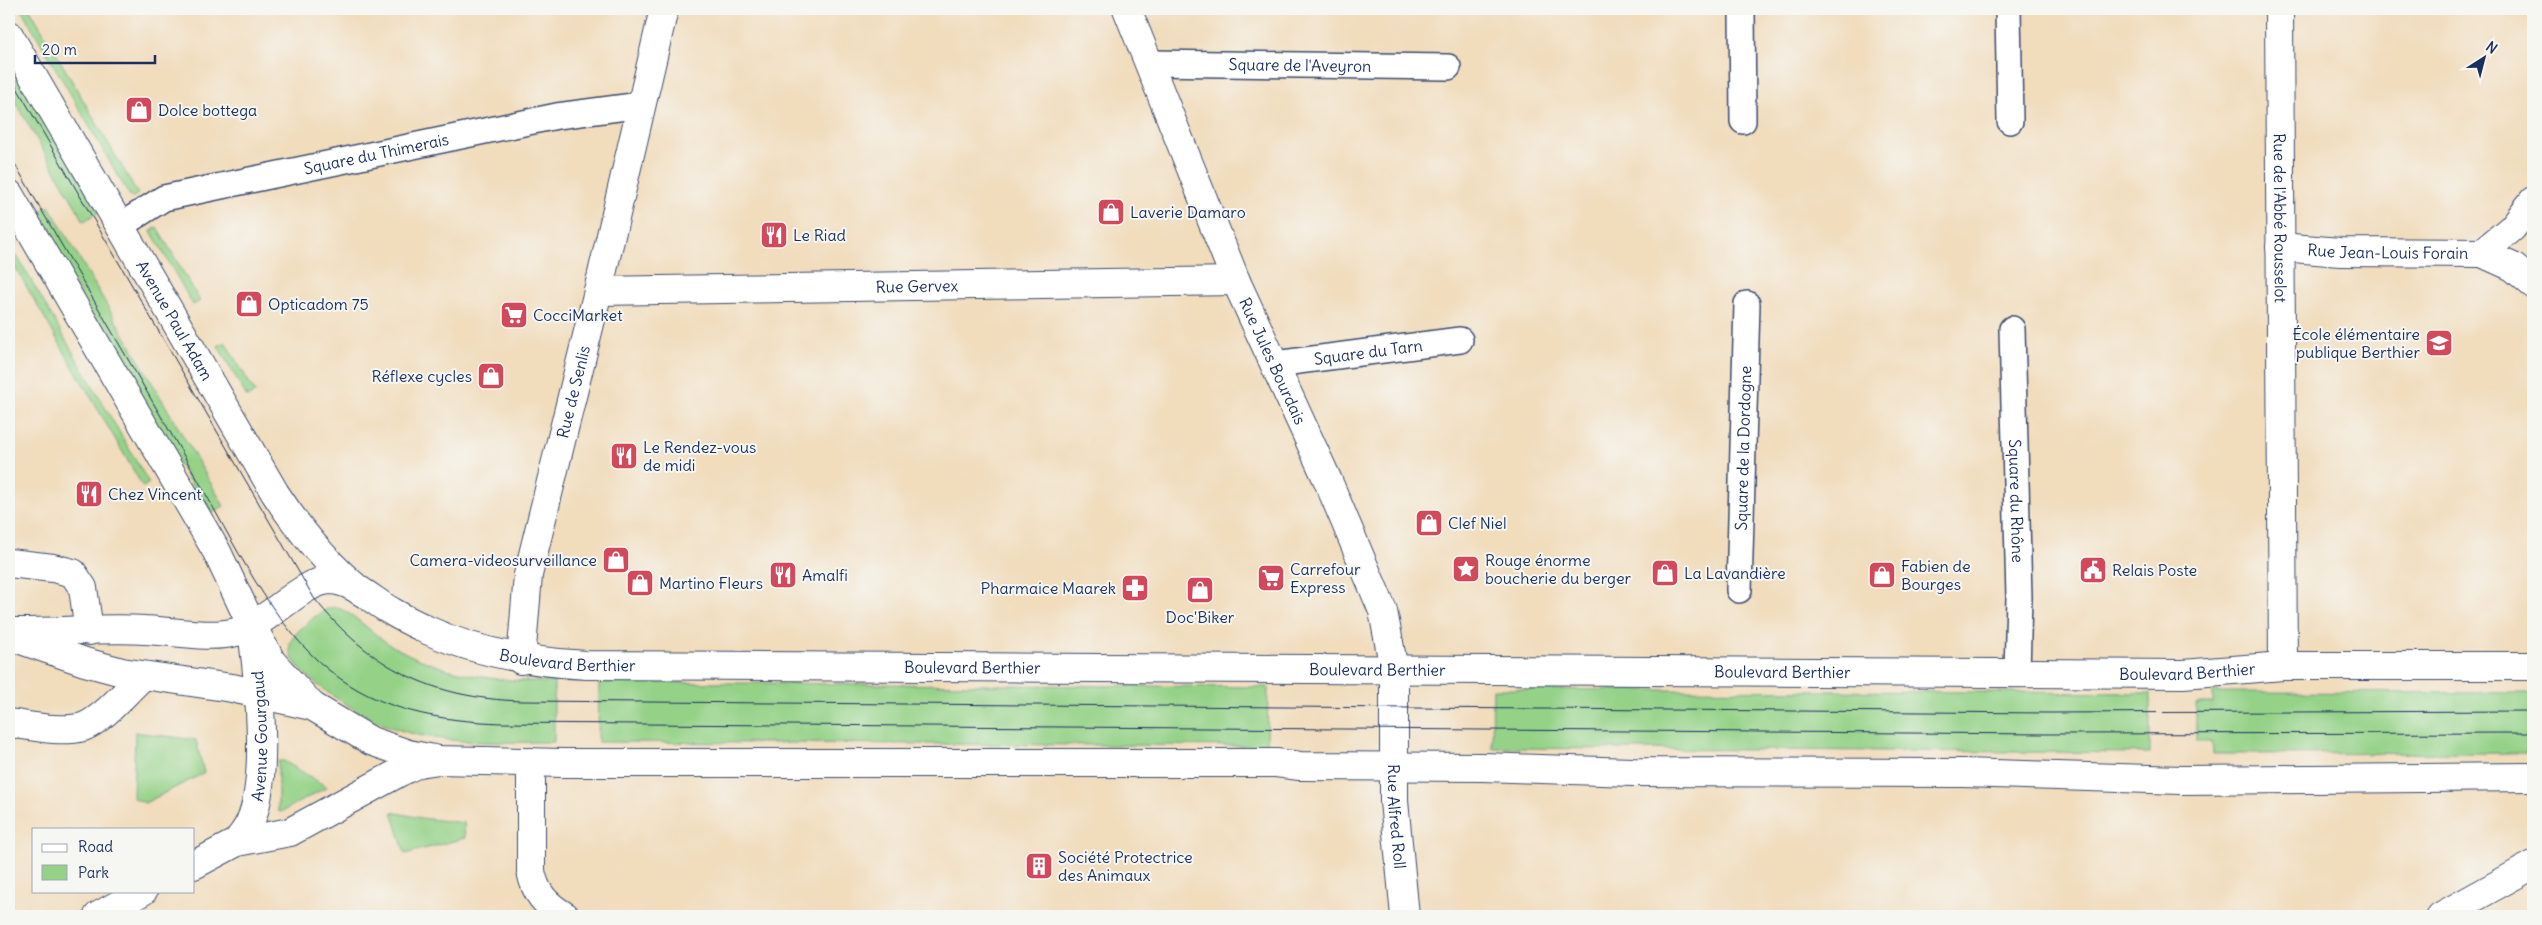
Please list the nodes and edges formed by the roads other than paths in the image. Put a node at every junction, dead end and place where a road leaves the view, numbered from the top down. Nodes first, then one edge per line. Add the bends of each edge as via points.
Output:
1 (664, 9) edge
2 (1127, 9) edge
3 (1742, 9) edge
4 (2008, 9) edge
5 (2280, 9) edge
6 (9, 35) edge
7 (1150, 63) junction
8 (1448, 67) dead end
9 (641, 105) junction
10 (1743, 121) dead end
11 (2010, 121) dead end
12 (10, 200) edge
13 (2533, 200) edge
14 (120, 226) junction
15 (2280, 247) junction
16 (2482, 253) junction
17 (1236, 282) junction
18 (2533, 284) edge
19 (598, 290) junction
20 (1747, 304) dead end
21 (2012, 329) dead end
22 (1460, 340) dead end
23 (1275, 364) junction
24 (9, 563) edge
25 (1739, 590) dead end
26 (361, 592) junction
27 (252, 626) junction
28 (89, 631) junction
29 (9, 632) edge
30 (9, 637) edge
31 (521, 660) junction
32 (2283, 666) junction
33 (2533, 666) edge
34 (1394, 669) junction
35 (2017, 673) junction
36 (143, 676) junction
37 (260, 694) junction
38 (312, 706) junction
39 (1394, 718) joint
40 (9, 723) edge
41 (439, 760) junction
42 (531, 762) junction
43 (1394, 766) junction
44 (2533, 777) edge
45 (237, 842) junction
46 (195, 863) edge
47 (2533, 865) edge
48 (141, 892) edge
49 (98, 916) edge
50 (565, 916) edge
51 (1405, 916) edge
52 (2440, 916) edge

1 - 9 street, Rue de Senlis
2 - 7 street, Rue Jules Bourdais
3 - 10 street
4 - 11 street
5 - 15 street, Rue de l'Abbé Rousselot
6 - 14 street, Avenue Paul Adam
7 - 8 street, Square de l'Aveyron
7 - 17 street, Rue Jules Bourdais
9 - 14 street, Square du Thimerais via 557,116 164,198
9 - 19 street, Rue de Senlis
12 - 27 street via 217,552
13 - 16 street, Rue Jean-Louis Forain via 2512,228
14 - 26 street, Avenue Paul Adam via 290,517 337,572
15 - 16 street, Rue Jean-Louis Forain via 2340,252
15 - 32 street, Rue de l'Abbé Rousselot
16 - 18 street via 2513,267
17 - 19 street, Rue Gervex
17 - 23 street, Rue Jules Bourdais
19 - 31 street, Rue de Senlis via 528,575
20 - 25 street, Square de la Dordogne
21 - 35 street, Square du Rhône via 2019,598
22 - 23 street, Square du Tarn
23 - 34 street, Rue Jules Bourdais via 1379,600
24 - 28 street via 73,573 83,588
26 - 27 street, Boulevard Berthier via 346,583 318,582
26 - 31 street, Boulevard Berthier via 426,630
27 - 28 street, Boulevard Berthier via 229,633
27 - 37 street, Avenue Gourgaud
27 - 38 street via 272,662
28 - 29 street, Boulevard Berthier
30 - 36 street via 85,662
31 - 34 street, Boulevard Berthier via 586,665
32 - 33 street, Boulevard Berthier
32 - 35 street, Boulevard Berthier via 2183,674
34 - 35 street, Boulevard Berthier
34 - 39 street, Rue Jules Bourdais
36 - 37 street
36 - 40 street via 98,718 84,726 66,728
37 - 38 street
37 - 45 street, Avenue Gourgaud via 259,787 250,823
38 - 41 street via 371,741 408,754
39 - 43 street, Rue Alfred Roll
41 - 42 street
41 - 45 street via 400,772 290,832
42 - 43 street
42 - 50 street via 533,883 540,897
43 - 44 street via 1641,772 1963,773 2181,780
43 - 51 street, Rue Alfred Roll
45 - 46 street
47 - 52 street
48 - 49 street

